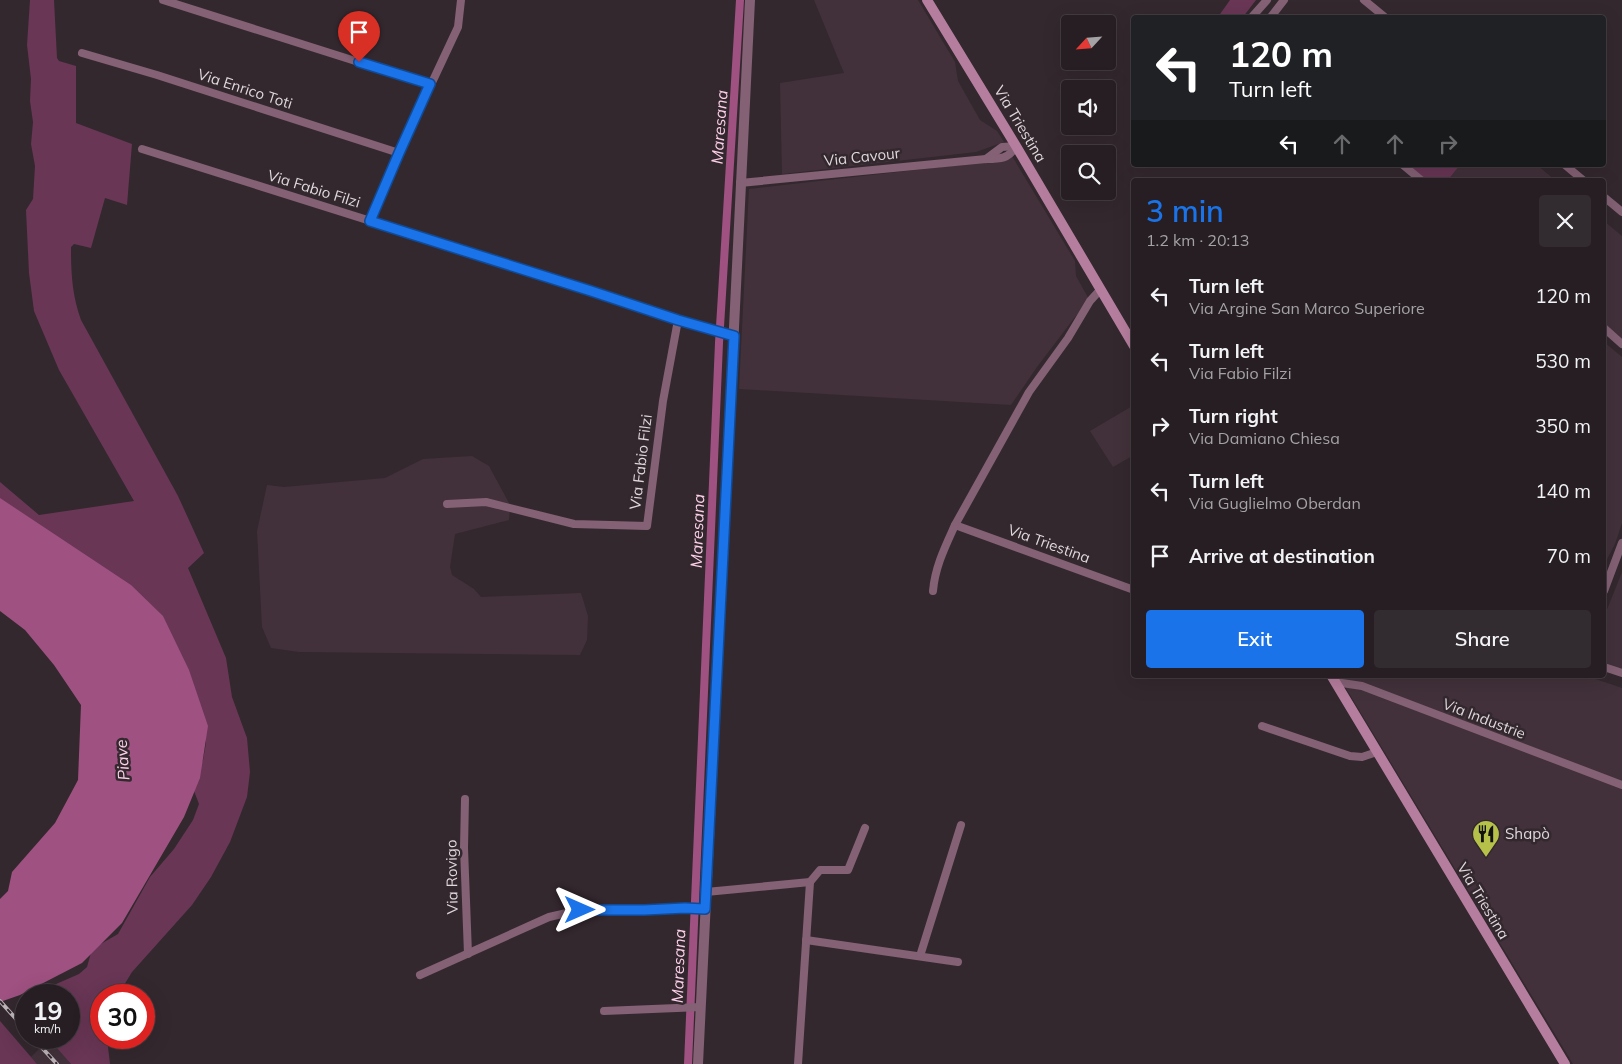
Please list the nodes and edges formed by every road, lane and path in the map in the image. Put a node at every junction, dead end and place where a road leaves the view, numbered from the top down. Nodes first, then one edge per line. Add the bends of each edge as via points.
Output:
1 (163, 0) edge
2 (461, 0) edge
3 (750, 0) edge
4 (927, 0) edge
5 (1267, 0) edge
6 (1284, 0) edge
7 (1364, 0) edge
8 (1254, 15) edge
9 (1272, 15) edge
10 (1382, 15) edge
11 (82, 53) dead end
12 (430, 84) junction
13 (1016, 146) junction
14 (142, 149) dead end
15 (399, 153) junction
16 (1405, 167) edge
17 (1567, 167) edge
18 (1418, 178) edge
19 (1581, 178) edge
20 (740, 183) junction
21 (1606, 199) edge
22 (1622, 212) edge
23 (370, 221) junction
24 (1100, 290) junction
25 (678, 320) junction
26 (1606, 330) edge
27 (731, 336) junction
28 (1131, 341) edge
29 (1622, 344) edge
30 (447, 504) dead end
31 (955, 525) junction
32 (1622, 543) edge
33 (1606, 586) edge
34 (1131, 589) edge
35 (933, 591) dead end
36 (1606, 668) edge
37 (1622, 673) edge
38 (1333, 679) edge
39 (1262, 726) dead end
40 (1377, 752) junction
41 (1622, 785) edge
42 (465, 799) dead end
43 (961, 825) dead end
44 (865, 828) dead end
45 (810, 882) junction
46 (706, 892) junction
47 (703, 908) junction
48 (806, 940) junction
49 (468, 954) junction
50 (920, 956) junction
51 (958, 962) dead end
52 (420, 975) dead end
53 (699, 1007) junction
54 (604, 1011) dead end
55 (698, 1064) edge
56 (798, 1064) edge
57 (1565, 1064) edge

1 - 12 street
2 - 12 street via 458,27
3 - 20 street
4 - 13 main road, Via Triestina
5 - 8 street
6 - 9 street
7 - 10 street
11 - 15 street, Via Enrico Toti
12 - 15 street
13 - 20 street, Via Cavour via 1002,147 986,159
13 - 24 main road, Via Triestina
14 - 23 street, Via Fabio Filzi
15 - 23 street
16 - 18 street
17 - 19 street
20 - 27 street
21 - 22 street
23 - 25 street, Via Fabio Filzi
24 - 28 main road, Via Triestina
24 - 31 street via 1029,392
25 - 27 street, Via Fabio Filzi
25 - 30 street, Via Fabio Filzi via 663,401 647,526 574,524 486,502
26 - 29 street
27 - 46 street
31 - 34 street, Via Triestina
31 - 35 street via 934,576
32 - 33 street
36 - 37 street
38 - 40 main road, Via Triestina
38 - 41 street, Via Industrie via 1362,686
39 - 40 street via 1350,756 1362,757
40 - 57 main road, Via Triestina
42 - 49 street, Via Rovigo
43 - 50 street
44 - 45 street via 848,870 820,870
45 - 46 street
45 - 48 street
46 - 47 street
47 - 49 street via 580,910 542,920
47 - 53 street
48 - 50 street
48 - 56 street
49 - 52 street
50 - 51 street
53 - 54 street
53 - 55 street

